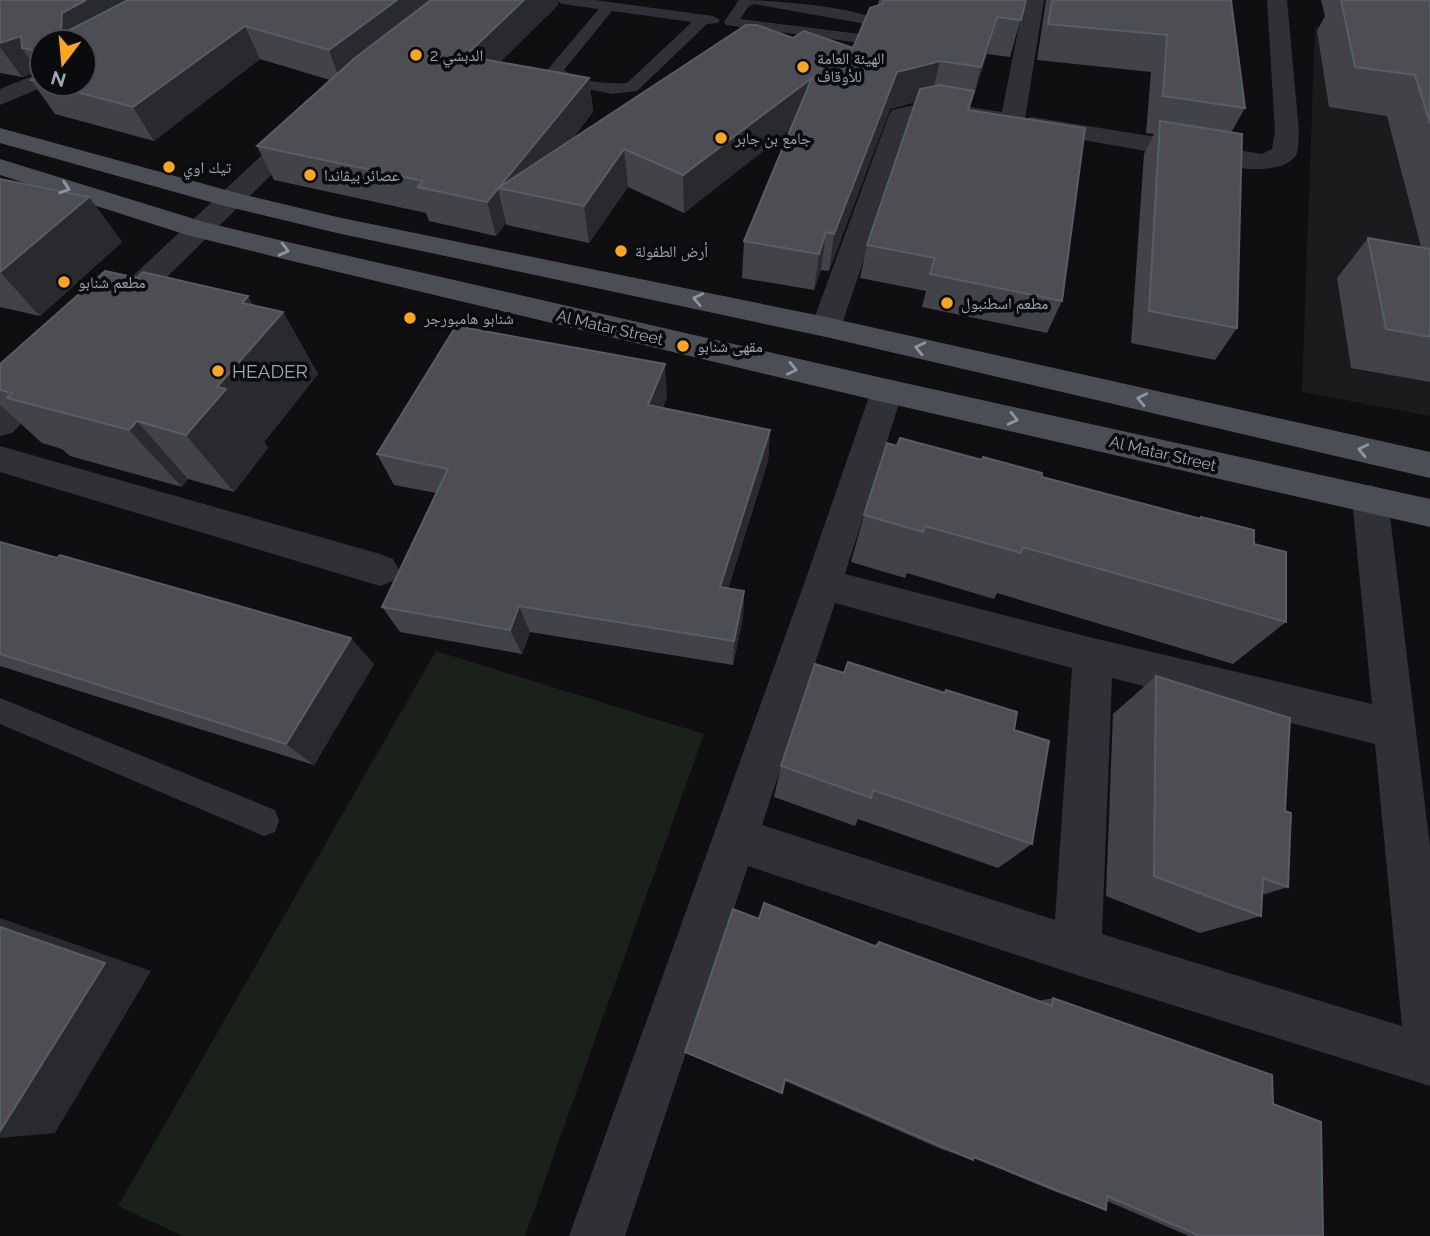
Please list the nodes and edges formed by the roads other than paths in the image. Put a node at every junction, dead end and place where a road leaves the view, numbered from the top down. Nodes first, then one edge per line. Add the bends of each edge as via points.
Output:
1 (562, 0) edge
2 (1034, 0) edge
3 (1277, 0) edge
4 (609, 6) junction
5 (703, 19) junction
6 (731, 22) junction
7 (28, 85) edge
8 (0, 98) edge
9 (324, 112) edge
10 (1012, 121) junction
11 (0, 135) edge
12 (0, 167) edge
13 (230, 199) junction
14 (197, 229) junction
15 (98, 327) edge
16 (827, 327) junction
17 (69, 356) edge
18 (887, 391) junction
19 (0, 424) edge
20 (0, 459) edge
21 (1430, 465) edge
22 (1370, 499) junction
23 (1430, 513) edge
24 (380, 570) dead end
25 (824, 584) junction
26 (1093, 656) junction
27 (0, 711) edge
28 (1393, 729) junction
29 (264, 821) dead end
30 (735, 839) junction
31 (1077, 951) junction
32 (1430, 1059) edge
33 (597, 1236) edge

1 - 4 lane
2 - 10 street
3 - 10 street via 1287,132 1284,153 1275,159 1248,161
4 - 5 lane
4 - 5 lane via 555,70 565,79 612,89 631,88
5 - 6 lane
6 - 6 lane via 860,39 869,36 875,23 753,0 744,3
7 - 8 street
9 - 13 street
10 - 16 street via 932,108 901,115
11 - 13 main road
12 -> 14 main road, Al Matar Street
13 - 14 street
16 -> 13 main road
14 - 15 street
14 -> 18 main road, Al Matar Street
21 -> 16 main road
17 - 19 street
18 -> 22 main road, Al Matar Street
18 - 25 street
20 - 24 street
22 - 23 main road, Al Matar Street
22 - 28 street
25 - 26 street
25 - 30 street
26 - 28 street
26 - 31 street
27 - 29 lane
28 - 32 street
30 - 31 street
30 - 33 street
31 - 32 street

